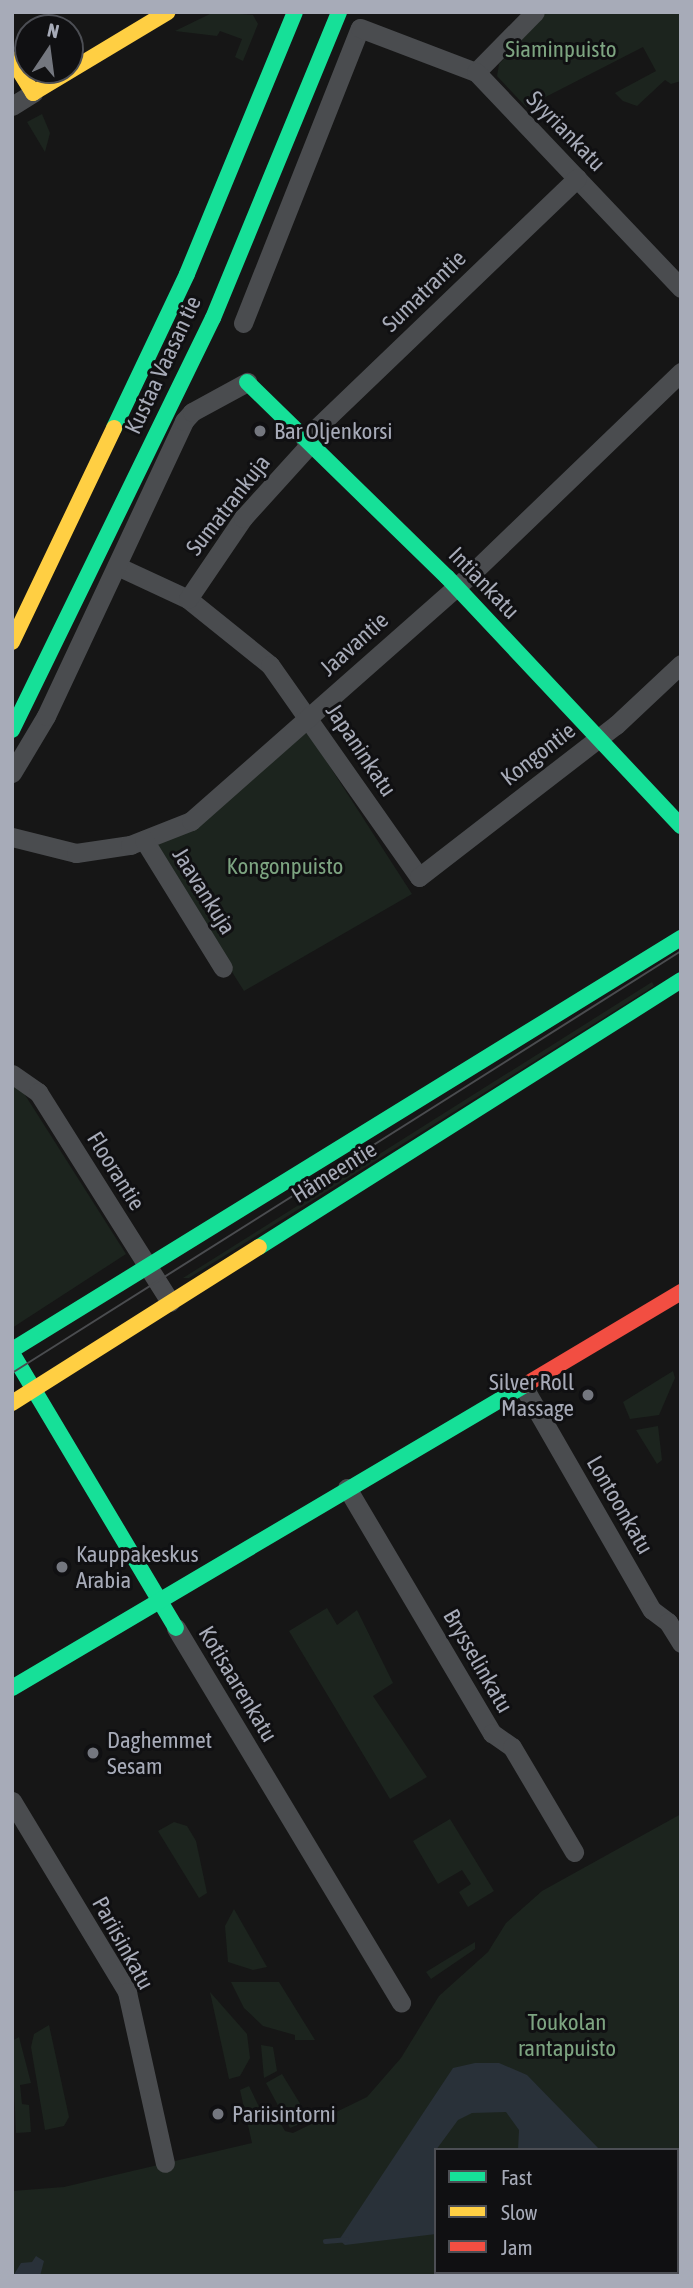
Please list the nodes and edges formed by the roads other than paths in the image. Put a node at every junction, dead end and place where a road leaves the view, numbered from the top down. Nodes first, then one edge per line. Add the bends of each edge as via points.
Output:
1 (168, 12) edge
2 (295, 12) edge
3 (339, 12) edge
4 (535, 12) edge
5 (361, 24) edge
6 (12, 59) edge
7 (476, 72) junction
8 (33, 93) junction
9 (12, 106) edge
10 (577, 178) junction
11 (681, 288) edge
12 (243, 323) dead end
13 (681, 372) edge
14 (247, 382) joint
15 (308, 442) junction
16 (117, 566) junction
17 (456, 586) junction
18 (188, 599) junction
19 (12, 642) edge
20 (681, 664) edge
21 (308, 718) junction
22 (12, 730) edge
23 (601, 736) junction
24 (12, 773) edge
25 (681, 826) edge
26 (12, 837) edge
27 (144, 840) junction
28 (419, 877) joint
29 (675, 941) edge
30 (681, 965) edge
31 (223, 968) dead end
32 (681, 980) edge
33 (12, 1074) edge
34 (147, 1268) junction
35 (681, 1292) edge
36 (170, 1302) junction
37 (12, 1352) edge
38 (523, 1386) junction
39 (35, 1389) junction
40 (12, 1403) edge
41 (347, 1488) junction
42 (159, 1602) junction
43 (176, 1628) joint
44 (681, 1643) edge
45 (12, 1688) edge
46 (12, 1801) edge
47 (574, 1852) dead end
48 (401, 2003) dead end
49 (165, 2163) dead end

1 - 8 main road
2 - 19 main road, Kustaa Vaasan tie via 187,274
3 - 22 main road, Kustaa Vaasan tie via 210,326
4 - 7 street
5 - 7 street, Syyriankatu
5 - 12 street
6 - 8 main road
7 - 10 street, Syyriankatu
8 - 9 street
10 - 11 street, Syyriankatu
10 - 15 street, Sumatrantie
13 - 17 street, Jaavantie
14 - 15 main road, Intiankatu
14 - 16 street, Kustaa Vaasan tie via 184,421
15 - 17 main road, Intiankatu
15 - 18 street, Sumatrankuja via 243,518
16 - 18 street, Japaninkatu
16 - 24 street, Kustaa Vaasan tie via 46,716
17 - 21 street, Jaavantie
17 - 23 main road, Intiankatu
18 - 21 street, Japaninkatu via 270,665
20 - 23 street, Kongontie
21 - 27 street, Jaavantie via 191,821
21 - 28 street, Japaninkatu
23 - 25 main road, Intiankatu
23 - 28 street, Kongontie
26 - 27 street, Jaavantie via 76,853
27 - 31 street, Jaavankuja
29 - 30 main road
29 - 34 main road, Hämeentie
32 - 36 main road, Hämeentie
33 - 34 street, Floorantie via 38,1092
34 - 36 street, Floorantie
34 - 37 main road, Hämeentie
35 - 38 main road
36 - 39 main road, Hämeentie
37 - 39 main road, Kotisaarenkatu
38 - 41 main road
38 - 44 street, Lontoonkatu via 652,1610 668,1622
39 - 40 main road, Hämeentie
39 - 42 main road, Kotisaarenkatu
41 - 42 main road
41 - 47 street, Brysselinkatu via 492,1734 512,1747
42 - 43 main road, Kotisaarenkatu
42 - 45 main road
43 - 48 street, Kotisaarenkatu
46 - 49 street, Pariisinkatu via 127,1992

